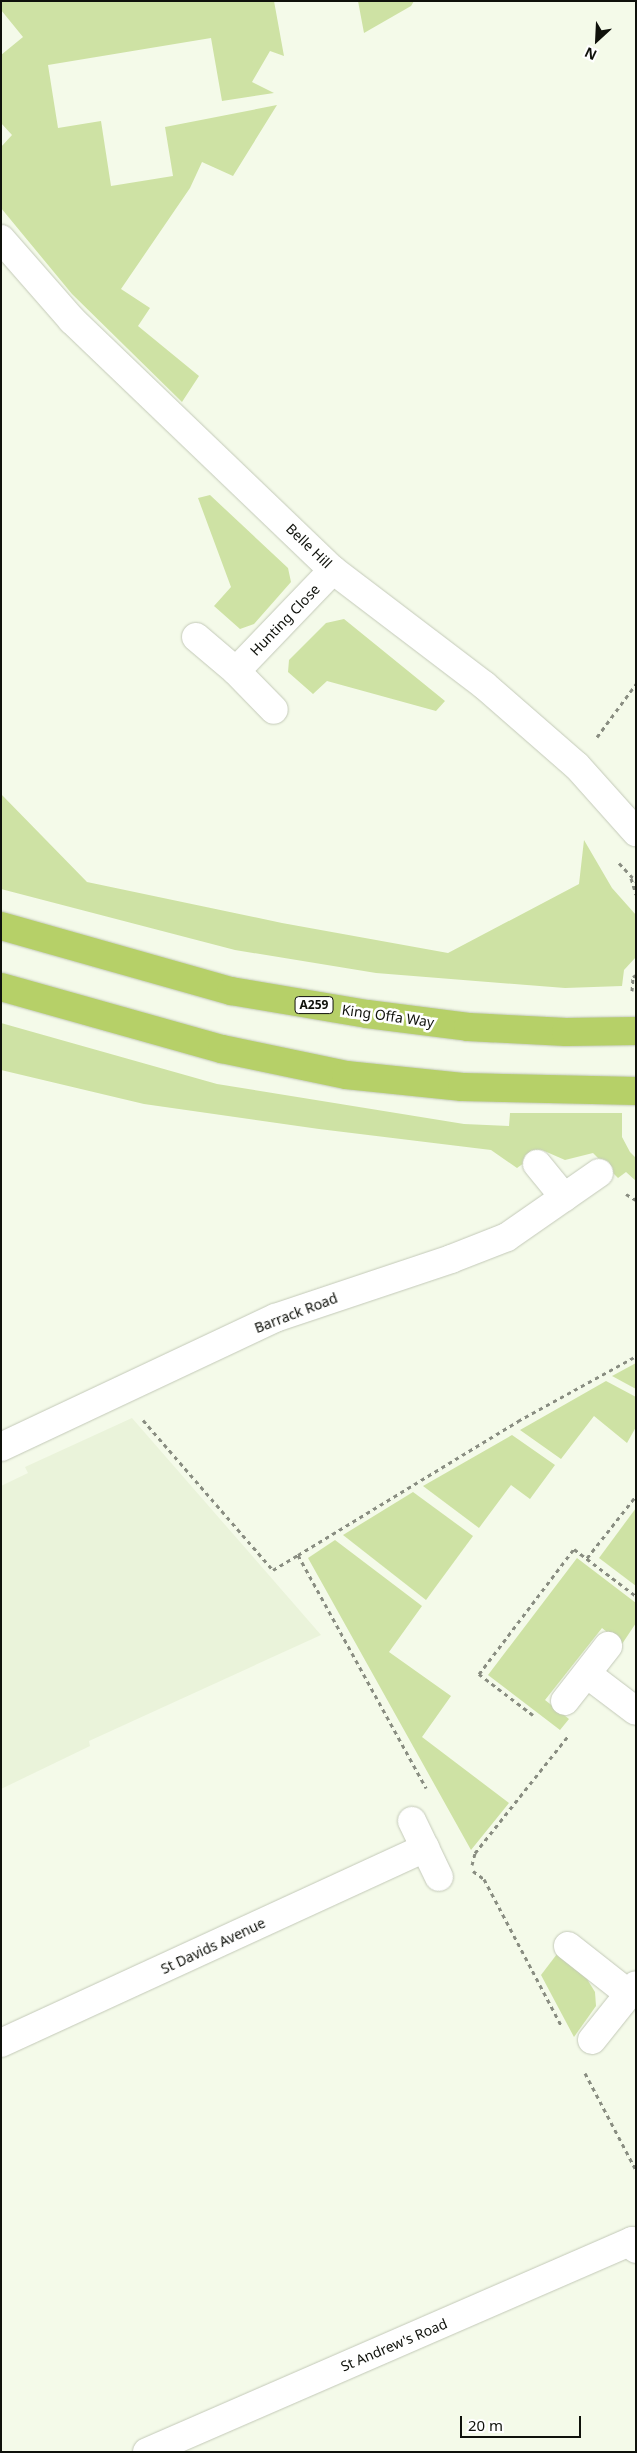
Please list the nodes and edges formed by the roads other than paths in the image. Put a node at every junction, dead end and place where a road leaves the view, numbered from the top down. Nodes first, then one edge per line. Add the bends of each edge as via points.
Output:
1 (1, 239) edge
2 (334, 570) junction
3 (196, 637) dead end
4 (236, 671) junction
5 (274, 710) dead end
6 (636, 832) edge
7 (1, 926) edge
8 (1, 987) edge
9 (636, 1032) edge
10 (636, 1091) edge
11 (537, 1164) dead end
12 (599, 1173) dead end
13 (564, 1198) junction
14 (1, 1447) edge
15 (608, 1646) dead end
16 (586, 1674) junction
17 (565, 1701) dead end
18 (636, 1711) edge
19 (412, 1821) dead end
20 (425, 1848) junction
21 (439, 1877) dead end
22 (568, 1946) dead end
23 (632, 1990) edge
24 (592, 2040) dead end
25 (1, 2043) edge
26 (636, 2249) edge
27 (147, 2452) edge

1 - 2 street, Belle Hill via 72,320
2 - 4 street, Hunting Close
2 - 6 street, Belle Hill via 484,685 576,766
3 - 4 street
4 - 5 street
7 - 9 highway, King Offa Way / A259 via 231,991 367,1014 468,1027
8 - 10 highway via 222,1049 346,1075 462,1087
11 - 13 street
12 - 13 street, Barrack Road
13 - 14 street, Barrack Road via 507,1237 275,1318
15 - 16 street
16 - 17 street
16 - 18 street
19 - 20 street
20 - 21 street
20 - 25 street, St Davids Avenue
22 - 23 street
23 - 24 street
26 - 27 street, St Andrew's Road via 632,2241

